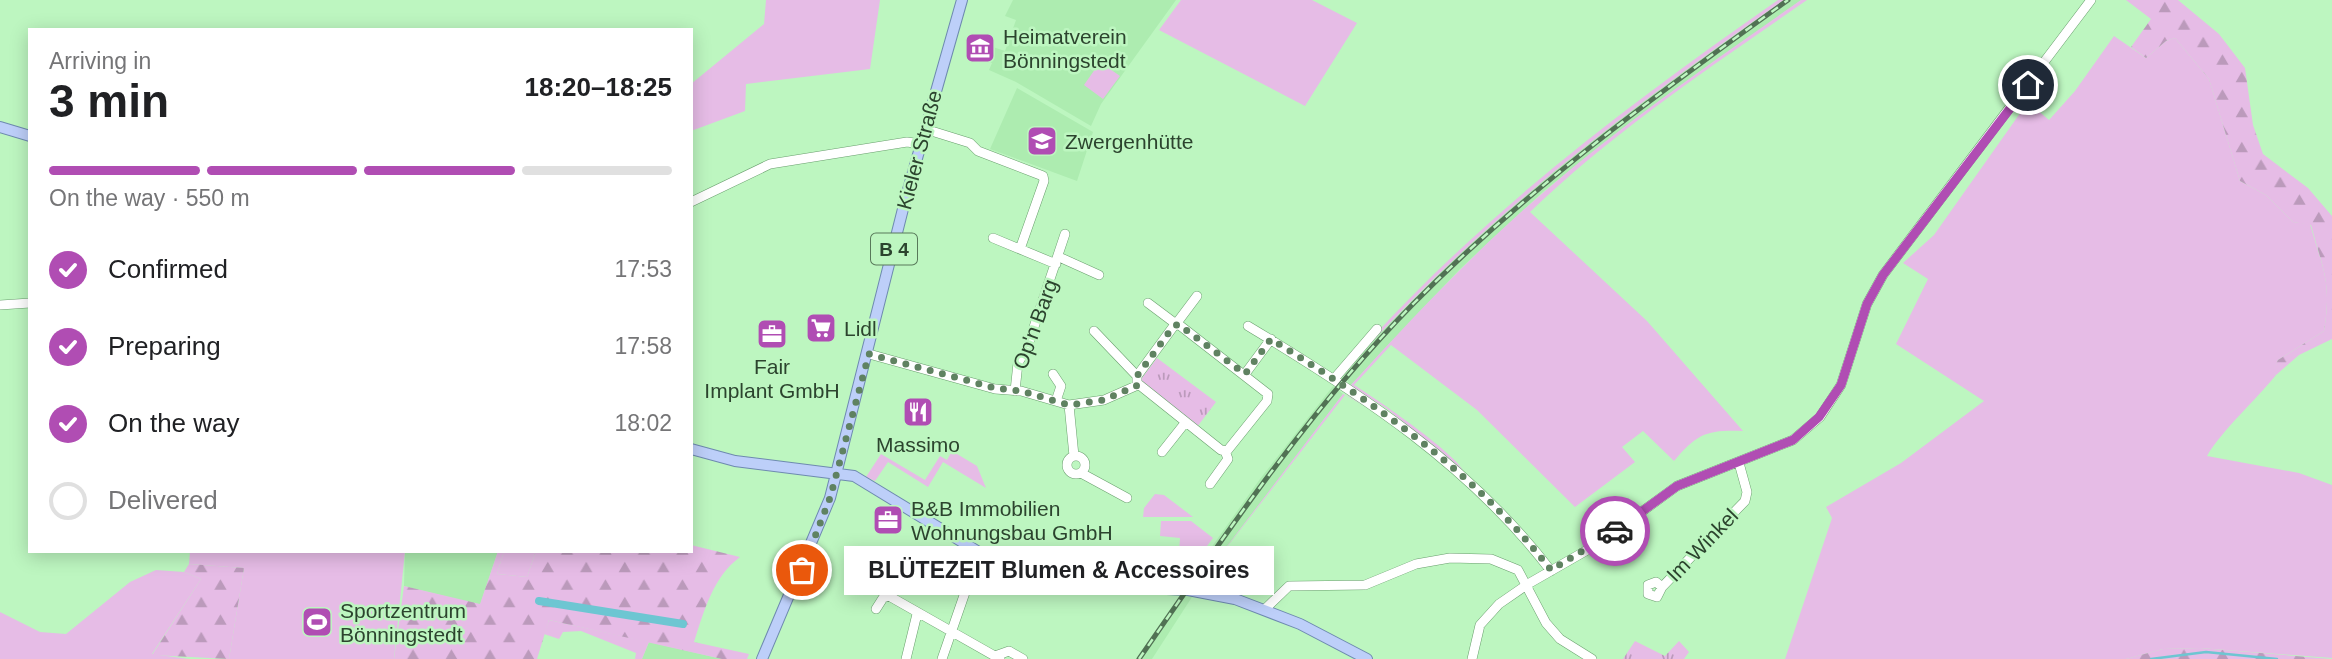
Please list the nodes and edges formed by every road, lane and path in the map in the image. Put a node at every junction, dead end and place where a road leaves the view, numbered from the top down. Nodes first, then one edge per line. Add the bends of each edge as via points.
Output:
1 (962, 0) edge
2 (2091, 0) edge
3 (0, 127) edge
4 (925, 129) junction
5 (28, 135) edge
6 (921, 144) junction
7 (693, 201) edge
8 (1065, 234) dead end
9 (992, 238) dead end
10 (1020, 249) junction
11 (1057, 260) junction
12 (1099, 275) dead end
13 (1197, 296) dead end
14 (28, 303) edge
15 (1148, 303) dead end
16 (0, 305) edge
17 (1176, 324) junction
18 (1248, 326) dead end
19 (1377, 329) dead end
20 (1094, 331) dead end
21 (1271, 339) junction
22 (869, 354) junction
23 (1053, 374) dead end
24 (1245, 374) junction
25 (1334, 379) junction
26 (1138, 380) junction
27 (1012, 391) junction
28 (1056, 401) junction
29 (1069, 405) junction
30 (1185, 423) junction
31 (693, 450) edge
32 (1226, 451) junction
33 (1162, 452) dead end
34 (1739, 463) junction
35 (838, 472) junction
36 (1210, 484) dead end
37 (1127, 498) dead end
38 (979, 552) junction
39 (1551, 570) junction
40 (1528, 584) junction
41 (1662, 587) dead end
42 (876, 609) dead end
43 (1265, 609) junction
44 (917, 614) junction
45 (952, 634) junction
46 (997, 657) edge
47 (762, 659) edge
48 (906, 659) edge
49 (942, 659) edge
50 (1023, 659) edge
51 (1367, 659) edge
52 (1472, 659) edge
53 (1592, 659) edge

1 - 4 main road, Kieler Straße / B 4
2 - 34 street via 1883,275 1867,304 1841,385 1819,417 1793,440
3 - 5 main road
4 - 6 main road, Kieler Straße / B 4
4 - 10 street via 970,143 978,151 1044,178
6 - 7 street via 792,158
6 - 22 main road, Kieler Straße / B 4
8 - 11 street, Op'n Barg
9 - 10 street
10 - 11 street
11 - 12 street, Op'n Barg
11 - 27 street, Op'n Barg
13 - 17 street
14 - 16 street
15 - 17 street
17 - 24 street
17 - 26 street
18 - 21 street
19 - 25 street
20 - 26 street
21 - 24 street
21 - 25 street
22 - 27 street
22 - 35 main road, Kieler Straße / B 4
23 - 28 street via 1061,386
24 - 32 street via 1265,389 1269,398
25 - 39 street via 1430,446 1513,523
26 - 29 street via 1104,400
26 - 30 street
27 - 28 street
28 - 29 street
29 - 37 street via 1074,456 1067,466 1073,474 1081,473
30 - 32 street
30 - 33 street
31 - 35 main road via 735,461
32 - 36 street via 1228,459
34 - 39 street via 1677,486 1597,545
34 - 41 street, Im Winkel via 1745,501
35 - 38 main road via 854,476
35 - 47 main road, Kieler Straße / B 4
38 - 43 main road via 1015,573 1045,583 1202,592
38 - 45 street
39 - 40 street
40 - 43 street via 1518,570 1499,561 1439,559 1364,585 1289,586
40 - 52 street via 1479,625
40 - 53 street via 1546,623 1560,639
42 - 44 street via 889,596
43 - 51 main road
44 - 45 street
44 - 48 street
45 - 46 street
45 - 49 street
46 - 50 street via 1009,651

